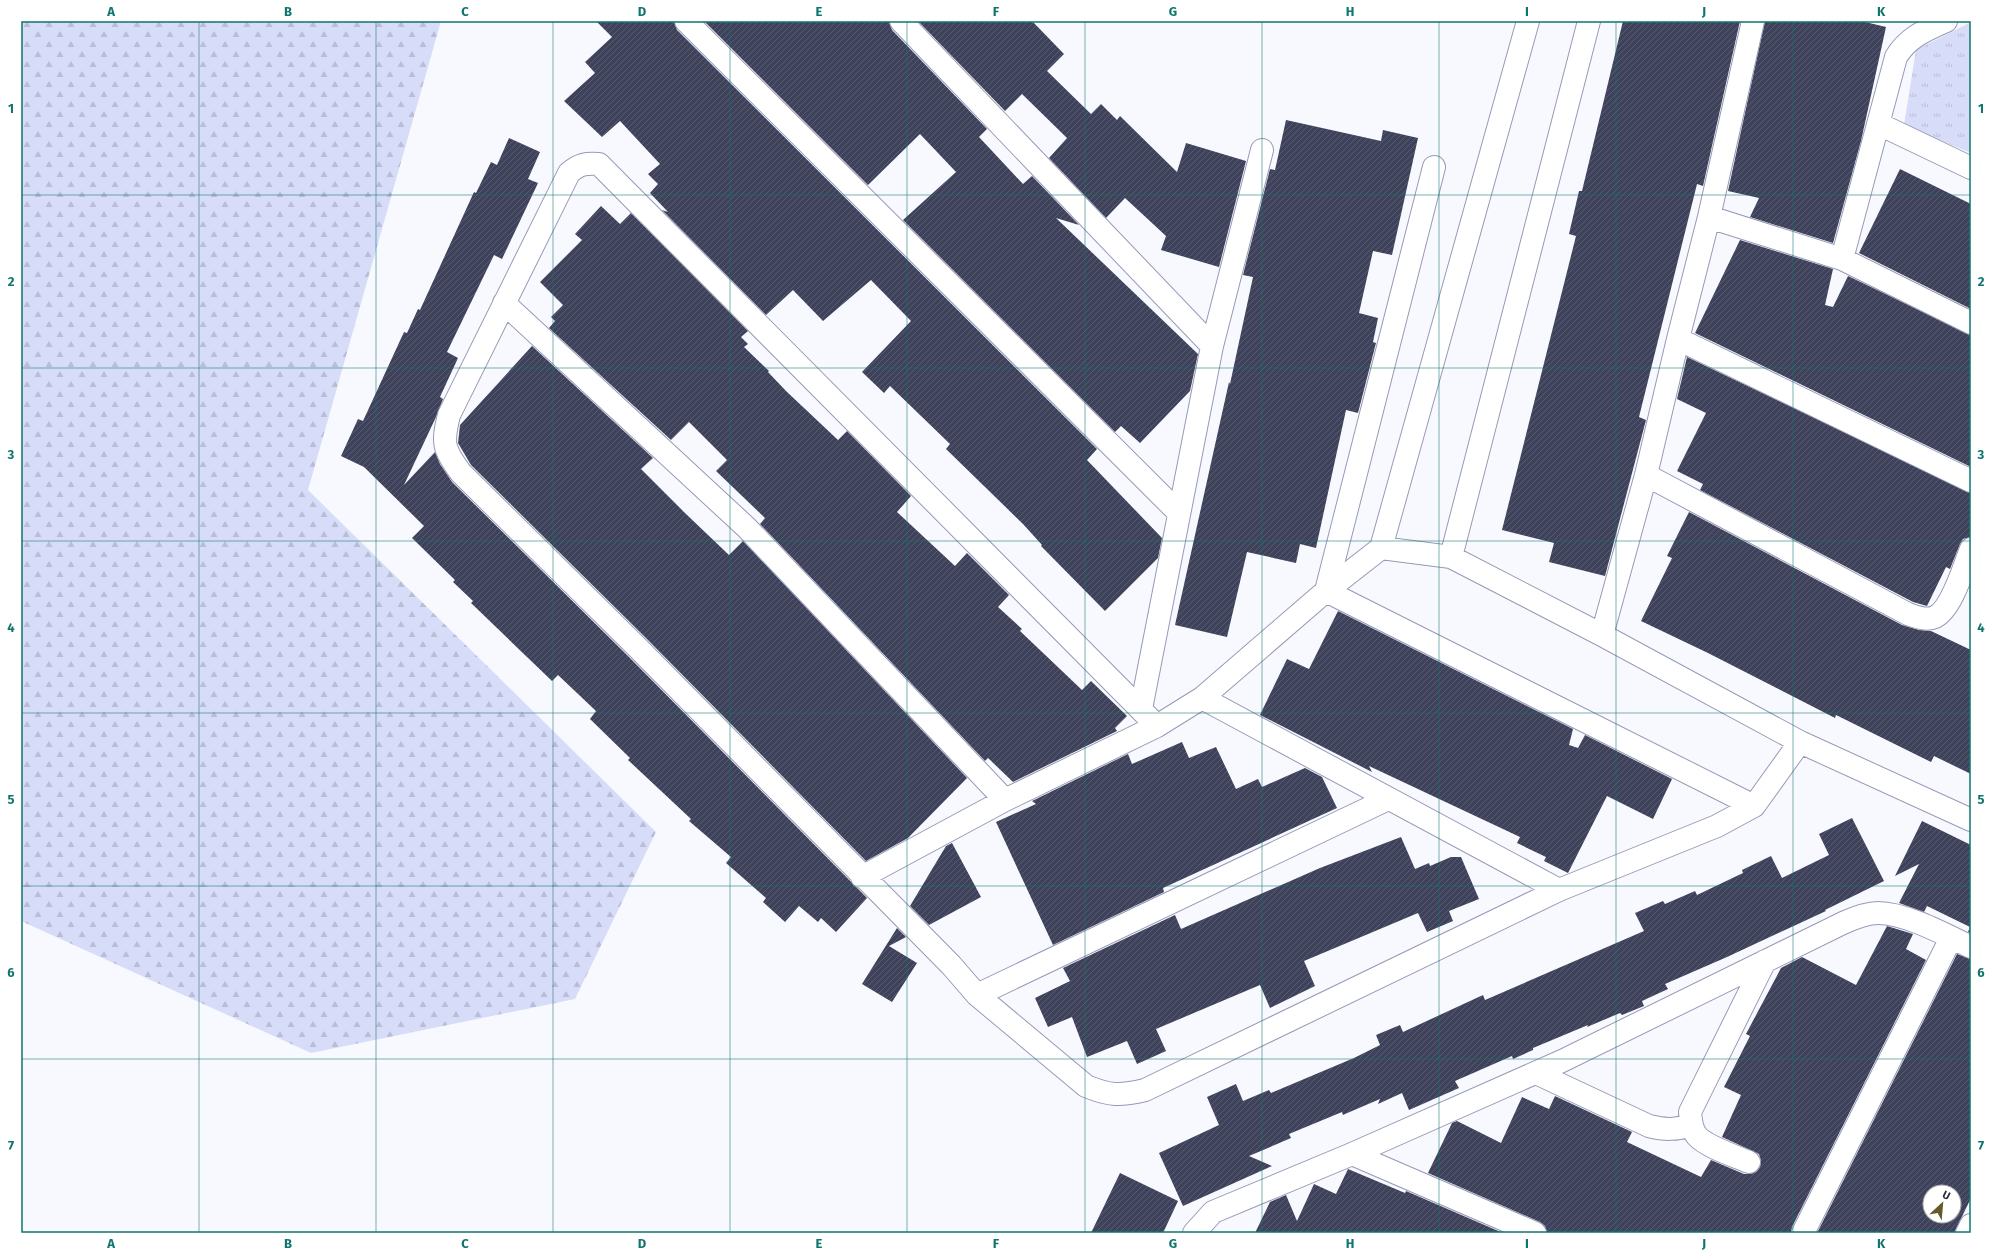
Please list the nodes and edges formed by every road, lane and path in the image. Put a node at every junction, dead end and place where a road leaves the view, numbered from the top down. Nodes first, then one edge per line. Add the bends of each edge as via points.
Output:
1 (686, 21) edge
2 (901, 21) edge
3 (1528, 21) edge
4 (1589, 21) edge
5 (1753, 21) edge
6 (1946, 21) edge
7 (1879, 124) junction
8 (1262, 150) dead end
9 (1434, 167) dead end
10 (1971, 168) edge
11 (1709, 217) junction
12 (1842, 259) junction
13 (504, 303) junction
14 (1971, 323) edge
15 (1678, 339) junction
16 (1212, 346) junction
17 (1646, 475) junction
18 (1971, 481) edge
19 (1179, 513) junction
20 (1382, 548) junction
21 (1971, 549) edge
22 (1451, 557) junction
23 (1326, 591) junction
24 (1602, 635) junction
25 (1202, 698) junction
26 (1141, 708) junction
27 (1157, 726) junction
28 (1800, 742) junction
29 (1388, 799) junction
30 (1005, 800) junction
31 (1754, 806) junction
32 (1971, 820) edge
33 (862, 877) junction
34 (1559, 890) junction
35 (1951, 938) junction
36 (1971, 947) edge
37 (1765, 961) junction
38 (977, 995) junction
39 (1536, 1073) junction
40 (1691, 1125) junction
41 (1352, 1154) junction
42 (1748, 1162) dead end
43 (1971, 1225) edge
44 (1194, 1233) edge
45 (1535, 1233) edge
46 (1803, 1233) edge
47 (1967, 1233) edge

1 - 19 street
2 - 16 street
3 - 20 street
4 - 22 street
5 - 11 street
6 - 7 street via 1916,35 1896,56
7 - 10 street
7 - 12 street
8 - 16 street
9 - 23 street
11 - 12 street
11 - 15 street
12 - 14 street
13 - 26 street via 569,173 585,163 599,164
13 - 30 street via 747,528
13 - 33 street via 449,415 444,436 448,455 461,473
15 - 17 street
15 - 18 street
16 - 19 street
17 - 21 street via 1908,614 1924,619 1935,617 1942,612 1952,596
17 - 24 street
19 - 26 street
20 - 22 street
20 - 23 street
22 - 24 street
23 - 25 street
23 - 31 street
24 - 28 street
25 - 27 street
25 - 29 street
26 - 27 street
27 - 30 street
28 - 31 street
28 - 32 street
29 - 34 street
29 - 38 street
30 - 33 street
31 - 34 street via 1717,826
33 - 38 street via 951,965
34 - 38 street via 1145,1090 1127,1094 1104,1094 1086,1086
35 - 36 street
35 - 37 street via 1898,915 1878,913 1862,915 1843,923
35 - 46 street
37 - 39 street
37 - 40 street via 1694,1100 1690,1112
39 - 40 street via 1649,1126 1664,1130
39 - 41 street
40 - 42 street via 1698,1136 1710,1145
41 - 44 street via 1213,1212
41 - 45 street
43 - 47 street

